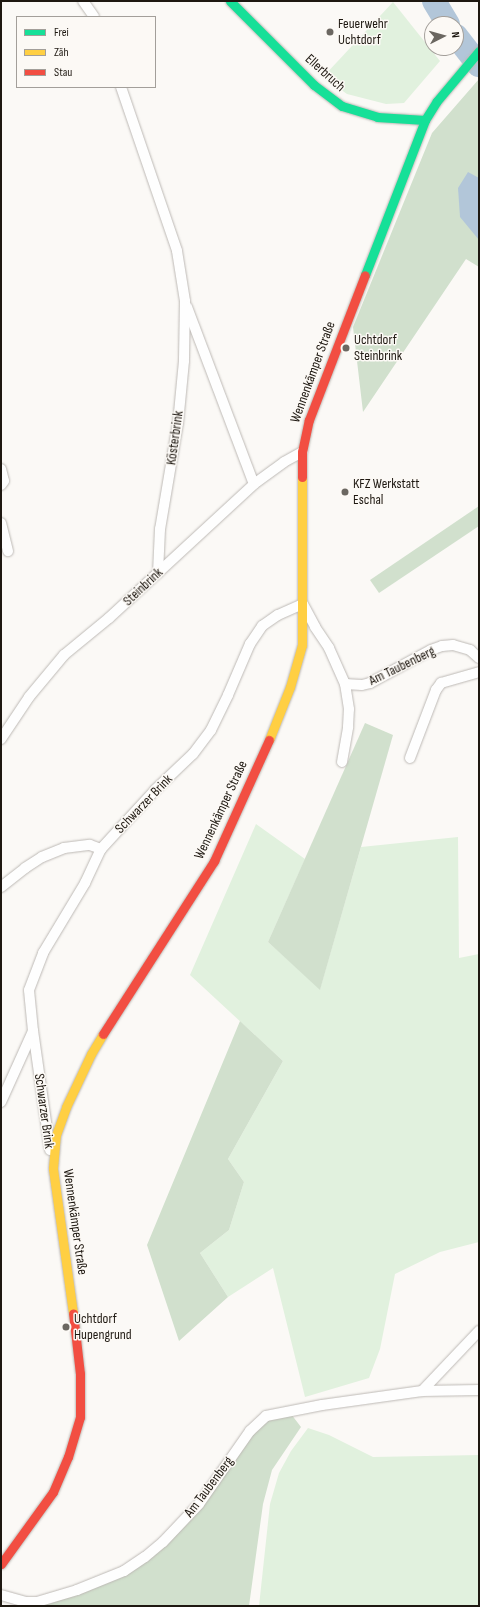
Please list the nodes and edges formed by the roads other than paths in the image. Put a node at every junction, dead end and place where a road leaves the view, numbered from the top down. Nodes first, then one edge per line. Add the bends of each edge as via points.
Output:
1 (83, 1) edge
2 (230, 1) edge
3 (93, 16) edge
4 (479, 51) edge
5 (121, 88) edge
6 (425, 120) junction
7 (185, 301) junction
8 (302, 452) junction
9 (1, 470) edge
10 (254, 484) junction
11 (1, 485) edge
12 (1, 523) edge
13 (8, 551) dead end
14 (158, 573) junction
15 (303, 604) junction
16 (479, 658) edge
17 (479, 672) edge
18 (345, 684) junction
19 (1, 739) edge
20 (410, 758) dead end
21 (342, 762) dead end
22 (100, 849) junction
23 (1, 887) edge
24 (33, 1030) junction
25 (1, 1102) edge
26 (53, 1168) junction
27 (479, 1331) edge
28 (479, 1390) edge
29 (422, 1391) junction
30 (1, 1564) edge
31 (1, 1595) edge

1 - 3 street
2 - 6 street, Ellerbruch via 327,97 342,106 377,117
4 - 6 street, Wennenkämper Straße via 460,71
5 - 7 street, Kösterbrink via 176,251
6 - 8 street, Wennenkämper Straße via 319,390 308,420
7 - 10 street, Kösterbrink
7 - 14 street, Kösterbrink via 184,361 178,423 160,529
8 - 10 street, Steinbrink
8 - 15 street, Wennenkämper Straße
9 - 11 street via 4,481
10 - 14 street, Steinbrink
12 - 13 street
14 - 19 street, Steinbrink via 64,656 29,696
15 - 18 street via 314,627 329,648
15 - 22 street, Schwarzer Brink via 278,615 262,626 250,644 211,730 193,754
15 - 26 street, Wennenkämper Straße via 302,645 297,667 270,738 214,862 91,1054 56,1135
16 - 18 street, Am Taubenberg via 470,650 454,645 442,646 370,683
17 - 20 street via 441,683
18 - 21 street via 349,709
22 - 23 street via 90,845 64,848 24,868
22 - 24 street, Schwarzer Brink via 85,883 43,953 29,990
24 - 25 street, Schwarzer Brink
24 - 26 street, Schwarzer Brink
26 - 30 street, Wennenkämper Straße via 76,1332 80,1374 80,1417 68,1457 53,1492
27 - 29 street
28 - 29 street, Am Taubenberg
29 - 31 street, Am Taubenberg via 315,1406 266,1416 250,1431 199,1504 145,1557 117,1574 37,1602 26,1602

